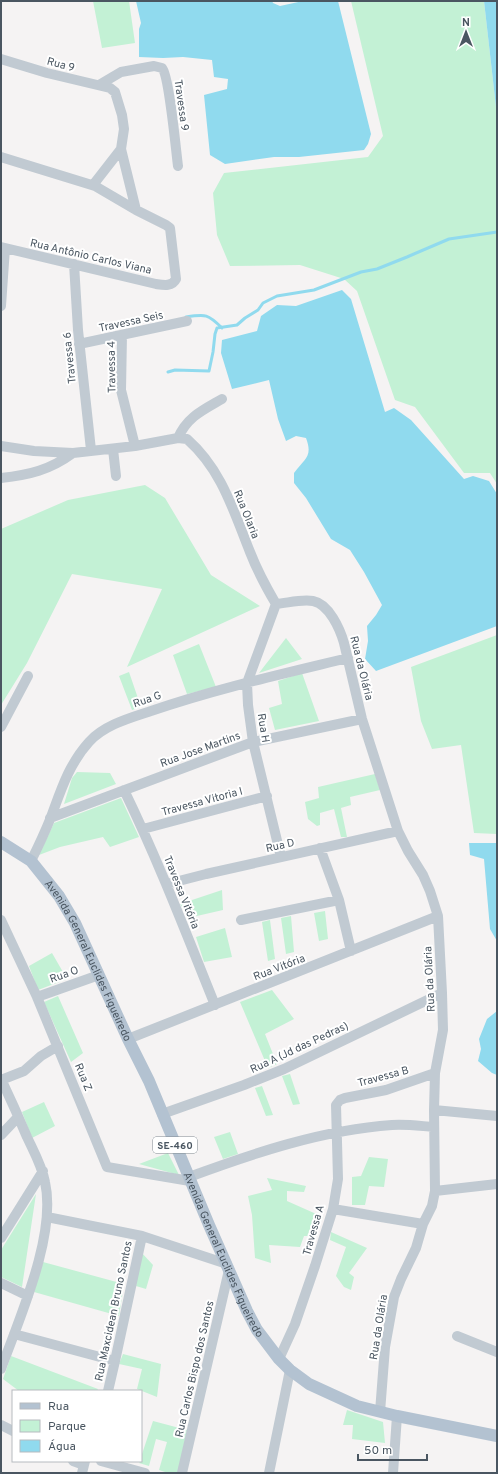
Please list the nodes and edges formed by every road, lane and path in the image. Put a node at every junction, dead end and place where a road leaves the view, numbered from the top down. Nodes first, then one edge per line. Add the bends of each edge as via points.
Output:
1 (1, 59) edge
2 (99, 86) junction
3 (121, 149) junction
4 (1, 157) edge
5 (178, 166) dead end
6 (93, 185) junction
7 (136, 210) junction
8 (3, 248) edge
9 (74, 264) junction
10 (2, 273) edge
11 (1, 306) edge
12 (187, 321) dead end
13 (122, 335) junction
14 (80, 344) junction
15 (222, 399) dead end
16 (183, 439) junction
17 (1, 446) edge
18 (135, 446) junction
19 (113, 449) junction
20 (91, 450) junction
21 (72, 453) junction
22 (116, 476) dead end
23 (1, 478) edge
24 (276, 604) junction
25 (348, 658) junction
26 (28, 676) dead end
27 (247, 683) junction
28 (362, 720) junction
29 (1, 727) edge
30 (253, 742) junction
31 (124, 790) junction
32 (267, 796) junction
33 (50, 818) junction
34 (143, 829) junction
35 (398, 831) junction
36 (1, 842) edge
37 (320, 848) junction
38 (281, 857) junction
39 (31, 861) junction
40 (167, 884) junction
41 (339, 900) junction
42 (438, 916) junction
43 (1, 920) edge
44 (241, 920) dead end
45 (351, 952) junction
46 (99, 974) junction
47 (442, 993) junction
48 (37, 997) junction
49 (215, 1005) junction
50 (128, 1039) junction
51 (58, 1046) junction
52 (435, 1072) junction
53 (1, 1079) edge
54 (337, 1102) joint
55 (434, 1110) junction
56 (162, 1114) junction
57 (497, 1116) edge
58 (18, 1117) junction
59 (434, 1127) junction
60 (336, 1133) junction
61 (1, 1135) edge
62 (43, 1171) junction
63 (189, 1179) junction
64 (497, 1184) edge
65 (435, 1191) junction
66 (332, 1209) junction
67 (47, 1217) junction
68 (423, 1224) junction
69 (142, 1236) junction
70 (1, 1238) edge
71 (228, 1267) junction
72 (1, 1283) edge
73 (28, 1296) junction
74 (14, 1334) junction
75 (457, 1336) dead end
76 (497, 1352) edge
77 (279, 1359) junction
78 (116, 1361) junction
79 (2, 1362) edge
80 (290, 1370) junction
81 (108, 1390) edge
82 (380, 1412) junction
83 (397, 1416) junction
84 (1, 1424) edge
85 (12, 1430) edge
86 (497, 1436) edge
87 (105, 1462) edge
88 (145, 1473) edge
89 (182, 1473) edge
90 (269, 1473) edge
91 (393, 1473) edge

1 - 2 street, Rua 9
2 - 3 street, Rua 9 via 115,92 124,129
2 - 5 street, Travessa 9 via 121,72 154,66 162,68 166,74
3 - 6 street
3 - 7 street
4 - 6 street
6 - 7 street
7 - 9 street, Rua Antônio Carlos Viana via 170,228 175,281 168,285 156,284
8 - 9 street, Rua Antônio Carlos Viana
8 - 10 street
9 - 14 street, Travessa 6
10 - 11 street
12 - 13 street, Travessa Seis
13 - 14 street, Travessa Seis
13 - 18 street, Travessa 4 via 121,390
14 - 20 street, Travessa 6
15 - 16 street via 188,420 181,430
16 - 18 street
16 - 24 street, Rua Olaria via 212,468 222,485 231,501 258,571
17 - 21 street
18 - 19 street
19 - 20 street
19 - 22 street
20 - 21 street
21 - 23 street via 46,469
24 - 25 street, Rua da Olária via 306,601 321,604 341,632
24 - 27 street, Rua H
25 - 27 street, Rua G
25 - 28 street, Rua da Olária
26 - 29 street
27 - 30 street, Rua H
27 - 33 street, Rua G via 173,703 111,726 96,735 70,767
28 - 30 street, Rua Jose Martins
28 - 35 street, Rua da Olária
30 - 31 street, Rua Jose Martins
30 - 32 street, Rua H
31 - 33 street, Rua Jose Martins
31 - 34 street, Travessa Vitória
32 - 34 street, Travessa Vitoria I
32 - 38 street, Rua H
33 - 39 street, Rua G
34 - 40 street, Travessa Vitória
35 - 37 street, Rua D
35 - 42 street, Rua da Olária via 423,875
36 - 39 main road, Avenida General Euclides Figueiredo / SE-460
37 - 38 street, Rua D
37 - 41 street
38 - 40 street, Rua D
39 - 46 main road, Avenida General Euclides Figueiredo / SE-460 via 67,908
40 - 49 street, Travessa Vitória
41 - 44 street
41 - 45 street
42 - 45 street, Rua Vitória
42 - 47 street, Rua da Olária
43 - 48 street, Rua Z
45 - 49 street, Rua Vitória
46 - 48 street, Rua O
46 - 50 main road, Avenida General Euclides Figueiredo / SE-460
47 - 52 street, Rua da Olária via 443,1030
47 - 56 street, Rua A (Jd das Pedras) via 284,1068
48 - 51 street, Rua Z
49 - 50 street, Rua Vitória
50 - 56 main road, Avenida General Euclides Figueiredo / SE-460
51 - 53 street via 41,1056 24,1071
51 - 63 street, Rua Z via 107,1168
52 - 54 street, Travessa B via 386,1090
52 - 55 street, Rua da Olária
53 - 58 street
54 - 60 street, Travessa A
55 - 57 street
55 - 59 street, Rua da Olária
56 - 63 main road, Avenida General Euclides Figueiredo / SE-460
58 - 61 street
58 - 62 street
59 - 60 street via 392,1125
59 - 65 street, Rua da Olária
60 - 63 street via 257,1154
60 - 66 street, Travessa A via 338,1179
62 - 67 street
62 - 70 street
63 - 71 main road, Avenida General Euclides Figueiredo / SE-460
64 - 65 street
65 - 68 street, Rua da Olária via 432,1206
66 - 68 street
66 - 77 street, Travessa A via 297,1317
67 - 69 street
67 - 73 street via 45,1236
68 - 82 street, Rua da Olária via 416,1248 391,1308
69 - 71 street
69 - 78 street, Rua Maxcidean Bruno Santos
71 - 77 main road, Avenida General Euclides Figueiredo / SE-460 via 247,1312
71 - 89 street, Rua Carlos Bispo dos Santos
72 - 73 street
73 - 74 street
74 - 78 street
74 - 79 street
75 - 76 street
77 - 80 main road, Avenida General Euclides Figueiredo / SE-460
78 - 81 street, Rua Maxcidean Bruno Santos
80 - 82 main road, Avenida General Euclides Figueiredo / SE-460 via 332,1396
80 - 90 street
82 - 83 main road, Avenida General Euclides Figueiredo / SE-460
83 - 86 main road, Avenida General Euclides Figueiredo / SE-460
83 - 91 street
84 - 85 street
87 - 88 street

